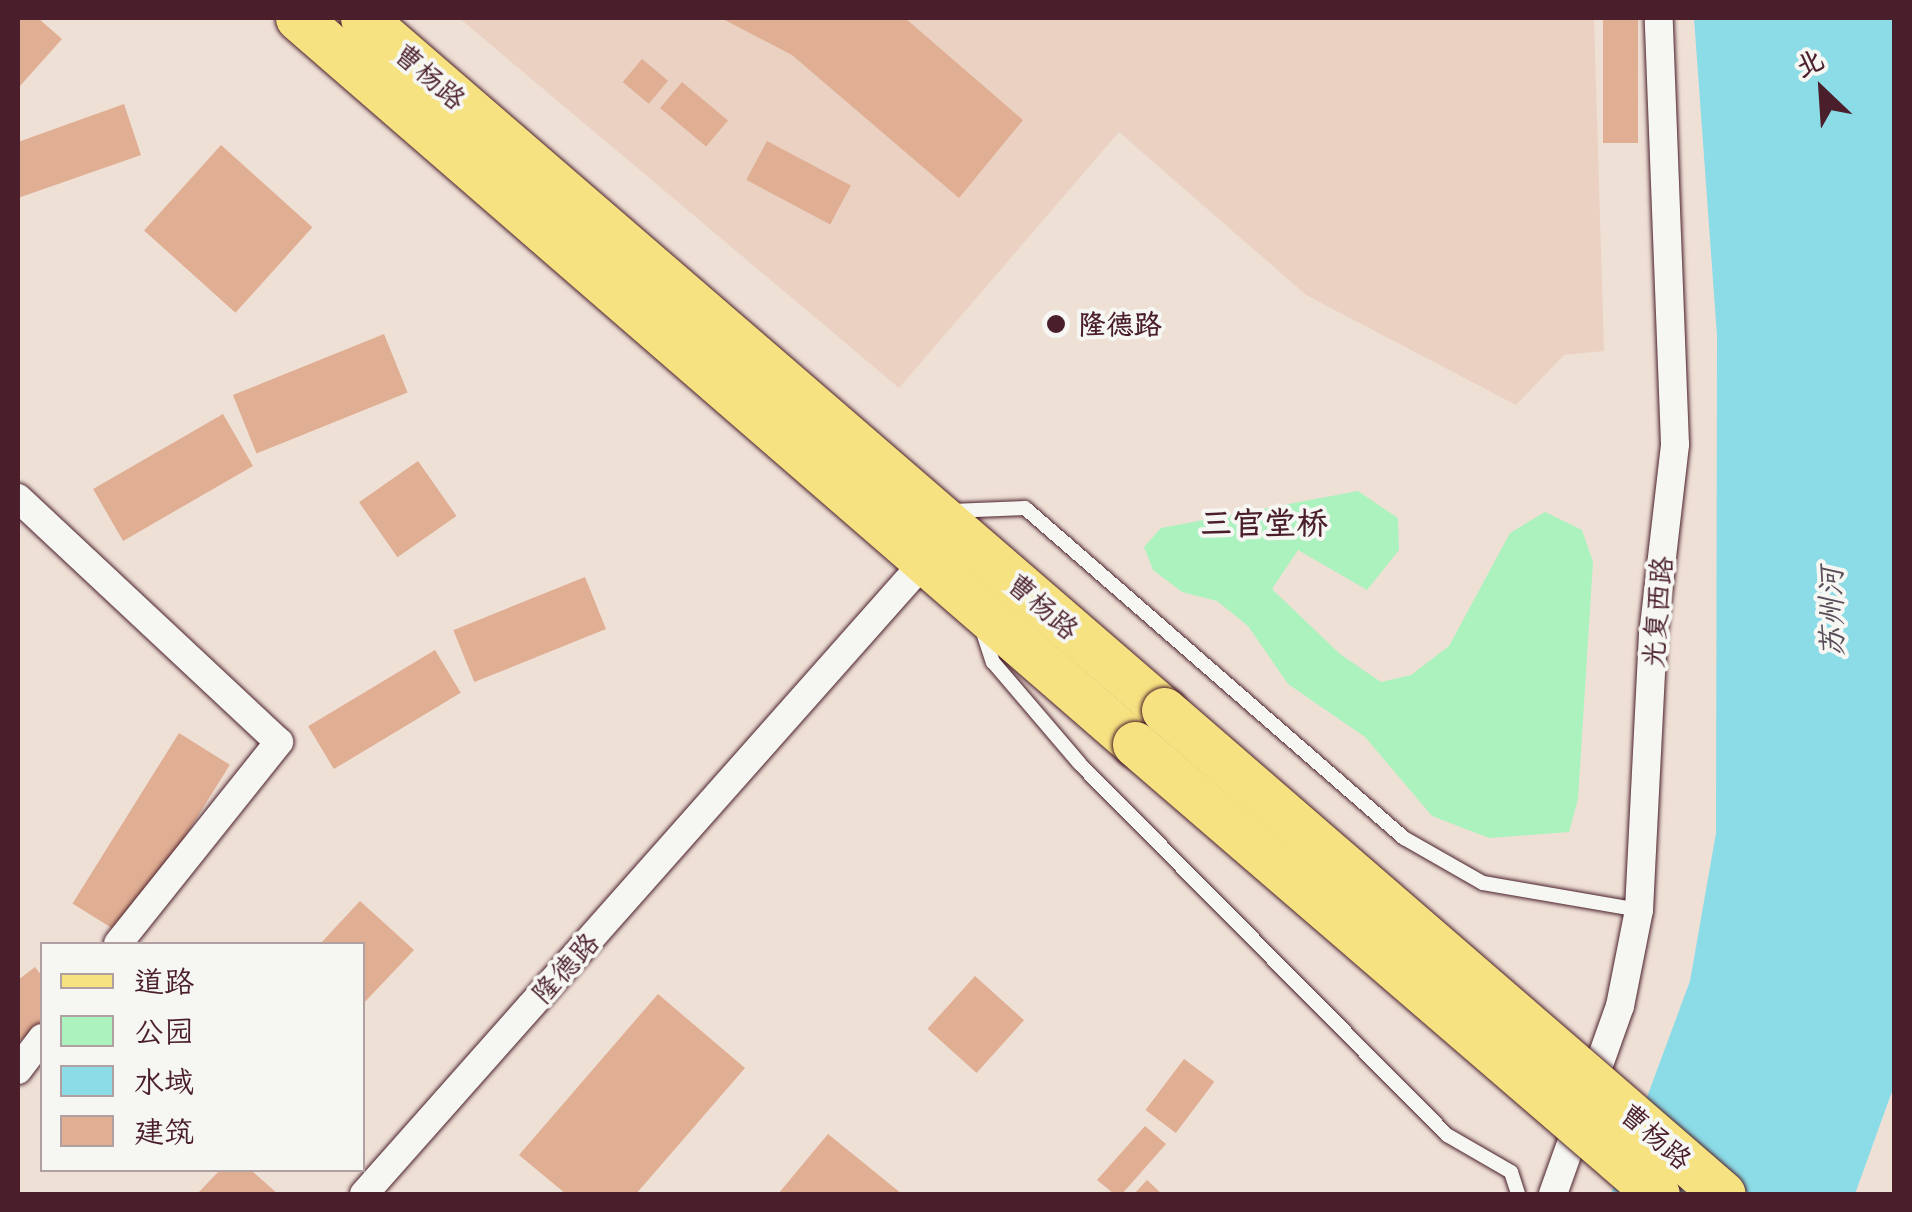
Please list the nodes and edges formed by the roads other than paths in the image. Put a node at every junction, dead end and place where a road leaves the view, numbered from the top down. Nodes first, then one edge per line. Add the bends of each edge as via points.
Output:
1 (298, 18) edge
2 (363, 18) edge
3 (1659, 18) edge
4 (18, 498) edge
5 (946, 511) dead end
6 (925, 561) junction
7 (975, 604) junction
8 (1150, 727) junction
9 (1639, 910) junction
10 (120, 942) edge
11 (40, 1041) edge
12 (18, 1070) edge
13 (364, 1194) edge
14 (1518, 1194) edge
15 (1553, 1194) edge
16 (1657, 1194) edge
17 (1724, 1194) edge

1 - 6 main road, 曹杨路
2 - 8 main road, 曹杨路
3 - 9 street, 光复西路 via 1675,427 1653,635
4 - 10 street via 279,742
5 - 9 lane via 1025,508 1404,838 1483,883
6 - 7 main road, 曹杨路
6 - 13 street, 隆德路
7 - 8 main road, 曹杨路
7 - 14 lane via 992,662 1080,764 1447,1135 1511,1172
8 - 16 main road, 曹杨路, bridge
8 - 17 main road, 曹杨路, bridge
9 - 15 street, 光复西路 via 1620,1006
11 - 12 street

